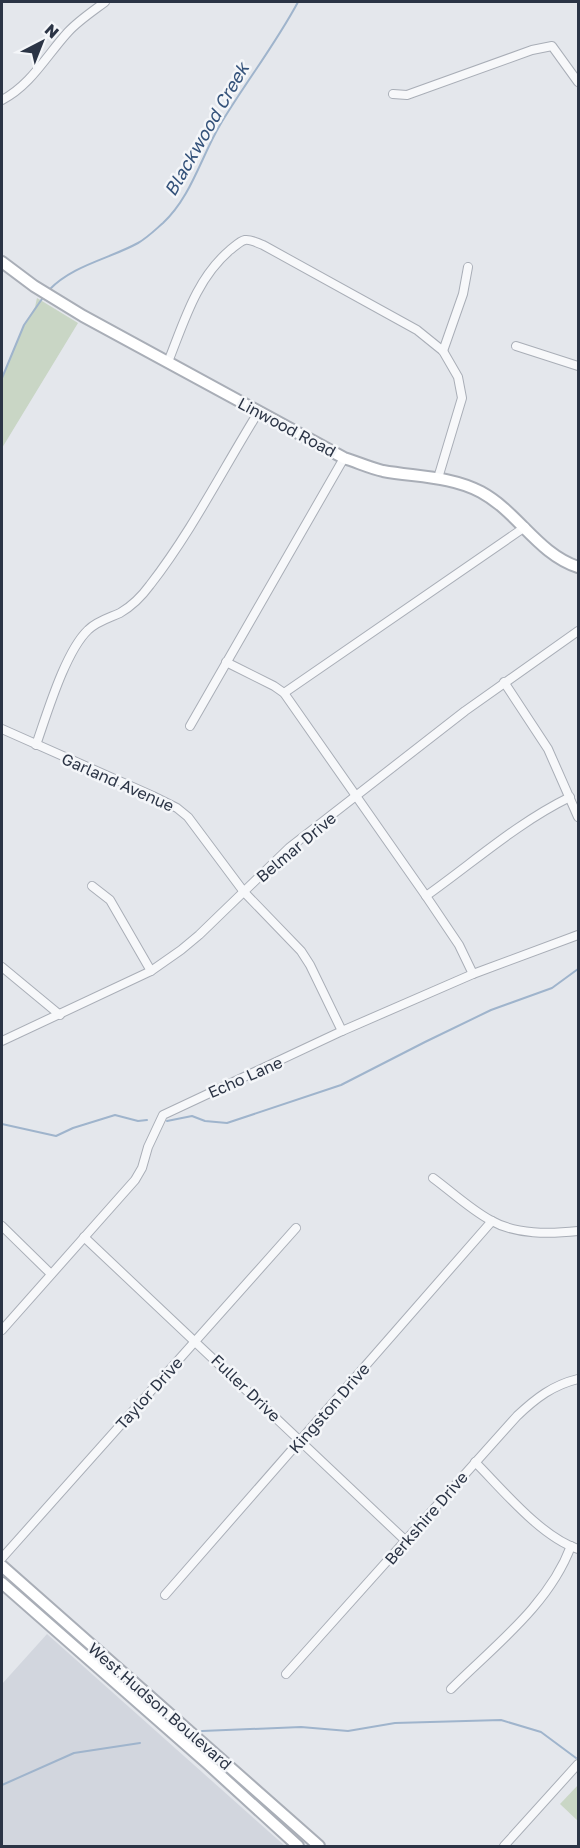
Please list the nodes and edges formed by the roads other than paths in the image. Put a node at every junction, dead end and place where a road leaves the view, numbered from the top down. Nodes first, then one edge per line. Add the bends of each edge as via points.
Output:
1 (105, 2) edge
2 (579, 82) edge
3 (393, 94) dead end
4 (2, 100) edge
5 (468, 267) dead end
6 (3, 268) edge
7 (516, 346) dead end
8 (443, 351) junction
9 (168, 362) junction
10 (579, 366) edge
11 (259, 411) junction
12 (345, 458) junction
13 (438, 478) junction
14 (525, 527) junction
15 (579, 567) edge
16 (579, 631) edge
17 (226, 662) junction
18 (504, 682) junction
19 (284, 693) junction
20 (190, 726) dead end
21 (2, 729) edge
22 (36, 746) junction
23 (356, 797) junction
24 (570, 797) junction
25 (579, 817) edge
26 (92, 886) dead end
27 (244, 892) junction
28 (426, 896) junction
29 (579, 935) edge
30 (2, 967) edge
31 (151, 971) junction
32 (473, 974) junction
33 (60, 1015) junction
34 (342, 1030) junction
35 (2, 1041) edge
36 (433, 1178) dead end
37 (492, 1221) junction
38 (2, 1226) edge
39 (296, 1228) dead end
40 (579, 1231) edge
41 (84, 1237) junction
42 (51, 1274) junction
43 (2, 1330) edge
44 (196, 1341) junction
45 (579, 1379) edge
46 (301, 1441) junction
47 (475, 1462) junction
48 (406, 1541) junction
49 (575, 1547) edge
50 (2, 1558) edge
51 (2, 1566) edge
52 (2, 1583) edge
53 (165, 1595) dead end
54 (286, 1674) dead end
55 (451, 1689) dead end
56 (579, 1764) edge
57 (298, 1846) edge
58 (319, 1846) edge
59 (504, 1846) edge

1 - 4 street via 69,31 24,85
2 - 3 street via 552,46 407,95
5 - 8 street
6 - 9 main road, Linwood Road
7 - 10 street
8 - 9 street via 417,330 263,245 243,240 203,280
8 - 13 street via 458,378 462,398
9 - 11 main road, Linwood Road
11 - 12 main road, Linwood Road
11 - 22 street via 180,543 146,591 122,612 96,623 78,644 57,687
12 - 13 main road, Linwood Road via 381,470
12 - 17 street
13 - 14 main road, Linwood Road via 482,492
14 - 15 main road, Linwood Road via 547,550
14 - 19 street
16 - 18 street, Belmar Drive
17 - 19 street
17 - 20 street
18 - 23 street, Belmar Drive
18 - 24 street via 548,749
19 - 23 street
21 - 22 street, Garland Avenue
22 - 27 street, Garland Avenue via 177,808 198,827
23 - 27 street, Belmar Drive via 289,848
23 - 28 street
24 - 25 street
24 - 28 street via 518,827
26 - 31 street via 110,900
27 - 31 street, Belmar Drive via 200,935
27 - 34 street, Garland Avenue via 306,958
28 - 32 street
29 - 32 street, Echo Lane
30 - 33 street
31 - 33 street, Belmar Drive
32 - 34 street, Echo Lane
33 - 35 street, Belmar Drive
34 - 41 street, Echo Lane via 163,1115 142,1168
36 - 37 street
37 - 40 street via 528,1232
37 - 46 street, Kingston Drive
38 - 42 street
39 - 44 street, Taylor Drive
41 - 42 street, Echo Lane
41 - 44 street, Fuller Drive
42 - 43 street, Echo Lane
44 - 46 street, Fuller Drive
44 - 50 street, Taylor Drive
45 - 47 street, Berkshire Drive via 556,1386 535,1399
46 - 48 street, Fuller Drive
46 - 53 street, Kingston Drive
47 - 48 street, Berkshire Drive
47 - 49 street via 539,1525
48 - 54 street, Berkshire Drive
49 - 55 street via 542,1597
51 - 58 main road, West Hudson Boulevard
52 - 57 main road, West Hudson Boulevard
56 - 59 street

